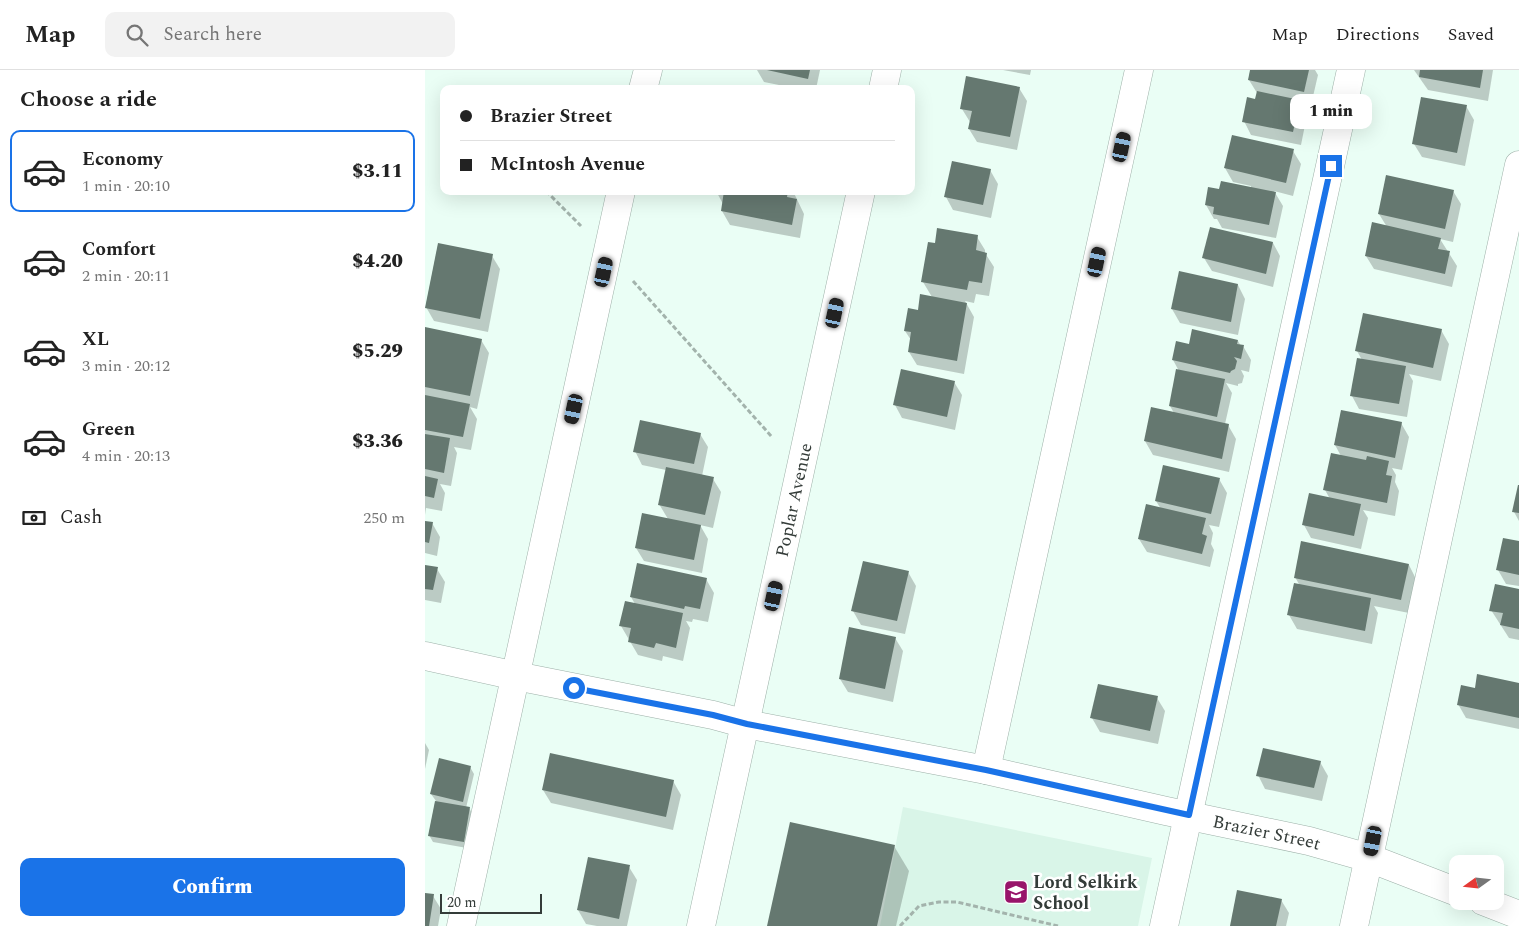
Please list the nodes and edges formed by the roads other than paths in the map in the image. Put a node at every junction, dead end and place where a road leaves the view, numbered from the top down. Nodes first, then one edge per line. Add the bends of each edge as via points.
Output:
1 (647, 70) edge
2 (887, 70) edge
3 (1139, 70) edge
4 (1351, 70) edge
5 (644, 85) edge
6 (884, 85) edge
7 (1519, 165) edge
8 (620, 195) edge
9 (860, 195) edge
10 (425, 656) edge
11 (516, 676) junction
12 (747, 724) junction
13 (986, 770) junction
14 (1189, 815) junction
15 (1369, 858) junction
16 (1449, 889) edge
17 (1504, 909) edge
18 (1519, 915) edge
19 (461, 926) edge
20 (701, 926) edge
21 (1164, 926) edge
22 (1354, 926) edge

1 - 5 street
2 - 6 street
3 - 13 street
4 - 14 street
7 - 15 street
8 - 11 street
9 - 12 street, Poplar Avenue
10 - 11 street, Brazier Street
11 - 12 street, Brazier Street
11 - 19 street
12 - 13 street, Brazier Street
12 - 20 street, Poplar Avenue
13 - 14 street, Brazier Street
14 - 15 street, Brazier Street via 1309,841
14 - 21 street
15 - 16 street, Brazier Street
15 - 22 street
17 - 18 street

